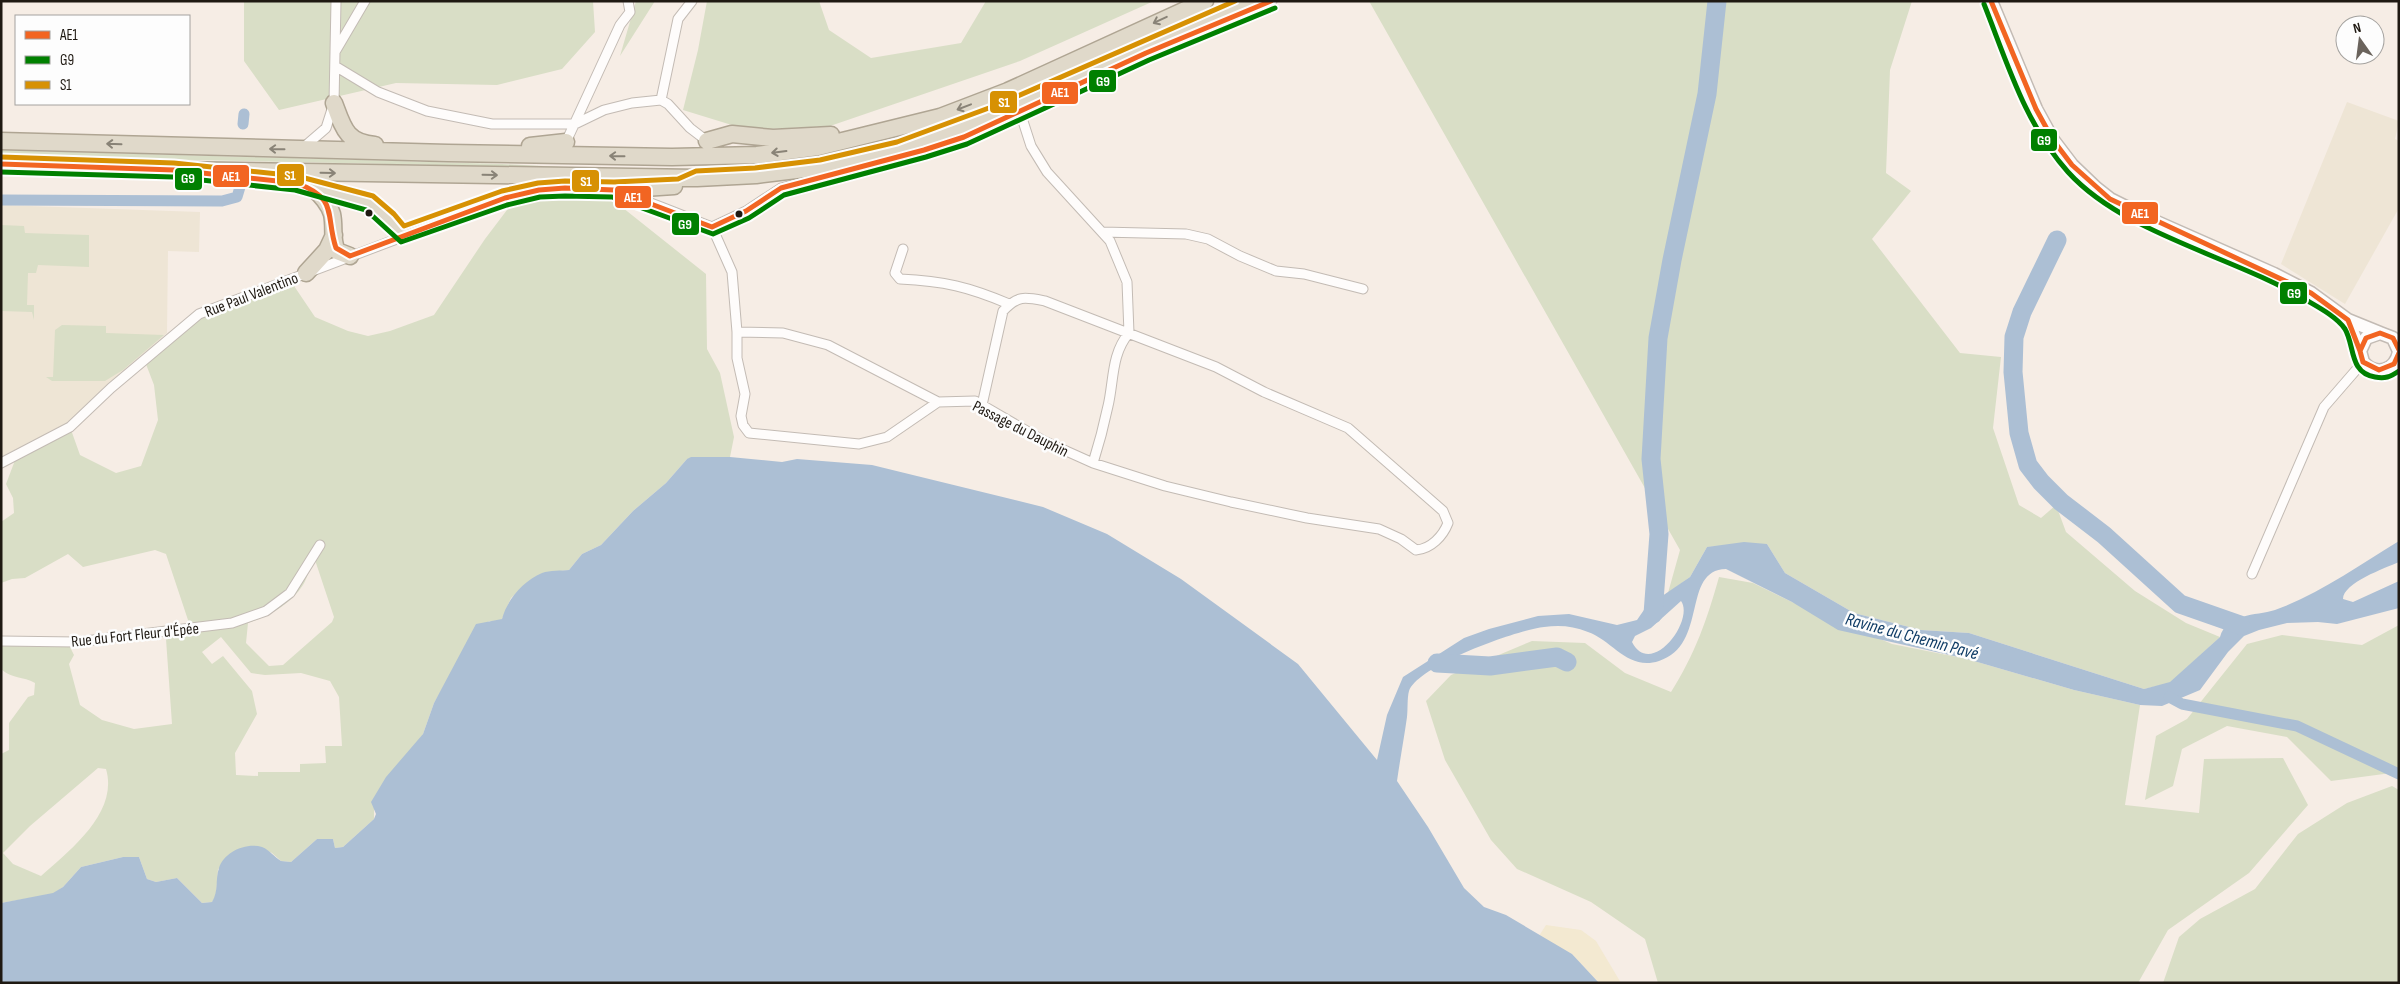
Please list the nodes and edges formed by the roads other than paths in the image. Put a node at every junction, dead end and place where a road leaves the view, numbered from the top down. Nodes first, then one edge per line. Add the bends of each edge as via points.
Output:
1 (336, 1) edge
2 (365, 1) edge
3 (628, 1) edge
4 (692, 1) edge
5 (1205, 1) edge
6 (1255, 1) edge
7 (1272, 1) edge
8 (1991, 1) edge
9 (335, 52) junction
10 (335, 66) junction
11 (662, 100) junction
12 (334, 103) junction
13 (1020, 112) junction
14 (575, 124) junction
15 (896, 129) junction
16 (1, 141) edge
17 (707, 141) joint
18 (566, 142) joint
19 (300, 150) junction
20 (408, 153) junction
21 (448, 153) junction
22 (1, 164) edge
23 (174, 170) junction
24 (697, 178) junction
25 (313, 188) junction
26 (614, 190) junction
27 (712, 227) junction
28 (1102, 232) junction
29 (334, 235) junction
30 (402, 235) junction
31 (902, 249) dead end
32 (350, 256) junction
33 (306, 273) junction
34 (1363, 289) dead end
35 (1009, 304) junction
36 (2348, 320) junction
37 (737, 332) junction
38 (1129, 333) junction
39 (2380, 333) junction
40 (2399, 352) edge
41 (2361, 357) junction
42 (2396, 366) edge
43 (2375, 371) junction
44 (2351, 378) junction
45 (938, 402) junction
46 (982, 405) junction
47 (1, 463) edge
48 (1093, 463) junction
49 (320, 545) dead end
50 (2252, 574) dead end
51 (1, 641) edge

1 - 9 street
2 - 9 street
3 - 14 street via 630,12 620,25
4 - 11 street via 678,19
5 -> 15 highway via 1008,91 940,117
6 - 24 highway via 1000,112 899,149 822,167
7 - 13 street via 1146,53
8 - 36 main road via 2018,70 2053,140 2072,165 2096,188 2110,200 2289,282
9 - 10 street
10 - 12 street
10 - 14 street via 378,92 427,111 492,124
11 - 14 street via 604,110
11 - 17 street
12 - 19 street via 326,128
12 - 20 highway via 346,131 360,143
13 - 27 street via 964,137 924,150 781,188 746,212
13 - 28 street via 1031,146 1046,172
14 - 18 street
15 - 17 highway via 773,138 732,134
15 -> 21 highway via 818,147 757,155 672,157
19 -> 16 highway
18 - 21 highway
19 - 20 highway
20 - 21 highway
22 - 23 highway
23 -> 24 highway
23 - 25 highway via 296,183
24 - 26 highway via 680,186
25 - 29 highway via 324,198 332,214
25 - 30 highway via 370,203
26 - 27 street, Rue Paul Valentino
26 - 30 street, Rue Paul Valentino via 539,190 505,198
27 - 37 street via 732,272
28 - 34 street via 1186,234 1208,240 1276,271 1304,274
28 - 38 street via 1110,241 1127,282
29 - 32 highway via 333,244 337,251
29 - 33 highway via 327,250
30 - 32 street, Rue Paul Valentino
31 - 35 street via 896,273 900,279 972,288
32 - 33 street, Rue Paul Valentino
33 - 47 street, Rue Paul Valentino via 199,314 70,427
35 - 38 street via 1024,296 1045,301
35 - 46 street via 1003,310
36 - 39 main road
36 - 41 main road
37 - 45 street via 783,333 828,344
37 - 45 street via 737,358 745,394 742,416 749,433 867,442 887,437
38 - 48 street via 1114,364 1108,405
38 - 48 street, Passage du Dauphin via 1216,367 1264,392 1348,428 1442,511 1448,523 1445,532 1425,549 1416,550 1379,529 1231,502
39 - 40 main road via 2393,338
39 - 41 main road via 2366,338
40 - 42 main road
41 - 43 main road
41 - 44 street
42 - 43 main road
43 - 44 street
44 - 50 street via 2324,407
45 - 46 street, Passage du Dauphin via 974,401
46 - 48 street, Passage du Dauphin via 1044,441
49 - 51 street, Rue du Fort Fleur d'Épée via 296,587 284,599 266,611 232,623 77,642

